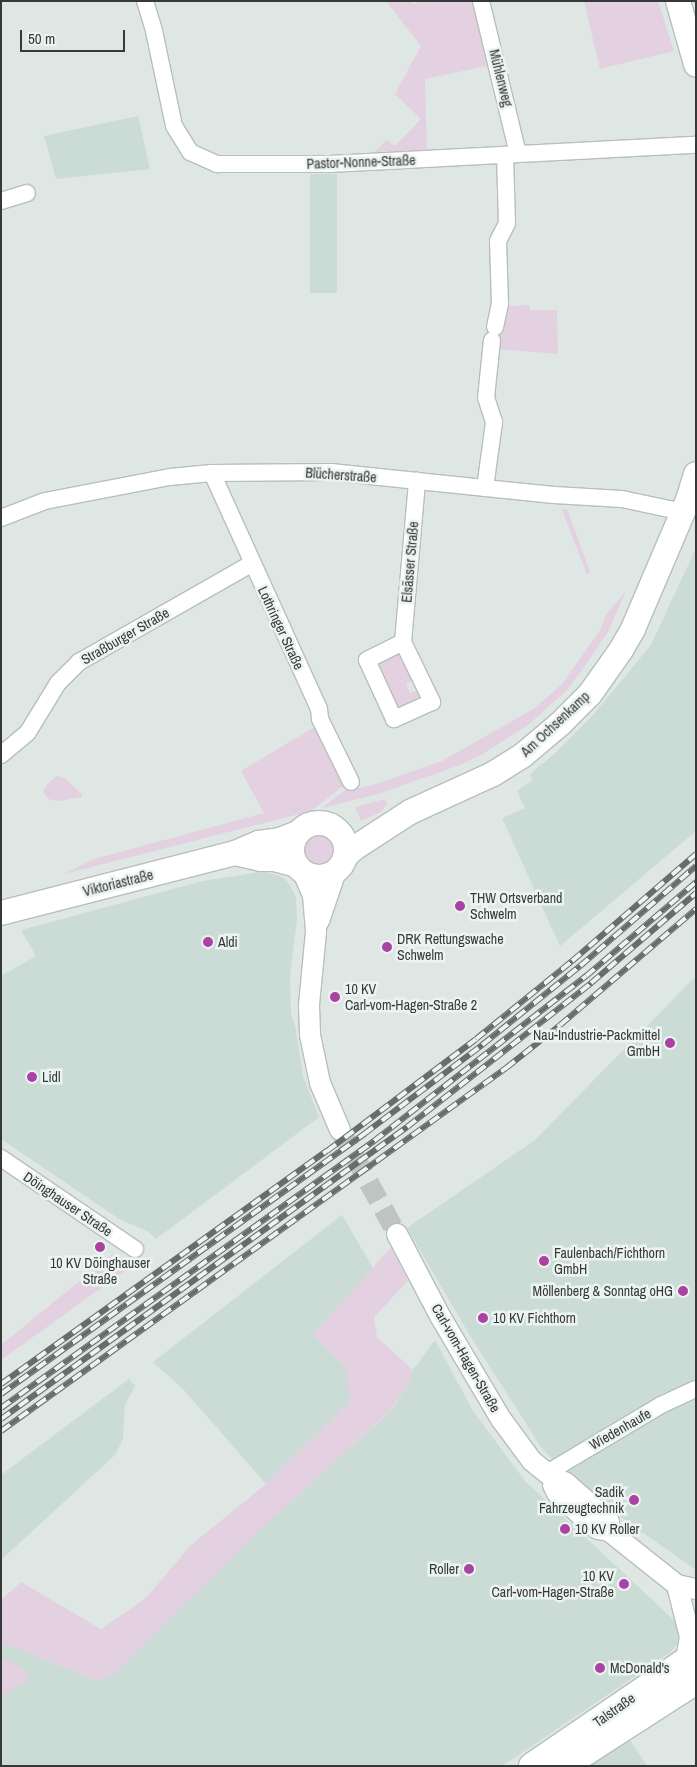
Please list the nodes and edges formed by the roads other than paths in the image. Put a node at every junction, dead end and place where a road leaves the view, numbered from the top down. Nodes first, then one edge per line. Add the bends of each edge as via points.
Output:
1 (145, 1) edge
2 (481, 1) edge
3 (678, 1) edge
4 (696, 64) edge
5 (696, 145) edge
6 (512, 155) junction
7 (27, 193) dead end
8 (1, 201) edge
9 (212, 473) junction
10 (696, 474) edge
11 (417, 481) junction
12 (485, 488) junction
13 (689, 504) edge
14 (1, 518) edge
15 (251, 564) junction
16 (403, 642) junction
17 (1, 755) edge
18 (351, 782) dead end
19 (410, 812) junction
20 (337, 830) junction
21 (297, 834) junction
22 (234, 853) junction
23 (341, 864) junction
24 (299, 869) junction
25 (1, 913) edge
26 (316, 932) junction
27 (340, 1130) tunnel mouth
28 (1, 1158) edge
29 (398, 1234) tunnel mouth
30 (135, 1249) dead end
31 (696, 1389) edge
32 (547, 1473) junction
33 (688, 1596) edge
34 (692, 1665) edge
35 (532, 1766) edge
36 (564, 1766) edge

1 - 6 street, Pastor-Nonne-Straße via 174,126 190,152 217,164 330,164
2 - 6 street, Mühlenweg via 517,142
3 - 4 main road
5 - 6 street, Pastor-Nonne-Straße
6 - 12 street via 507,223 498,241 500,304 493,333 486,398 494,422
7 - 8 street
9 - 11 street, Blücherstraße via 331,472
9 - 14 street, Blücherstraße via 170,477 45,501
9 - 15 street, Lothringer Straße
10 - 13 main road, Am Ochsenkamp
11 - 12 street, Blücherstraße
11 - 16 street, Elsässer Straße
12 - 13 street, Blücherstraße
13 - 19 main road, Am Ochsenkamp via 634,629 590,694 522,756 493,774
15 - 17 street, Straßburger Straße via 79,662 58,683 28,732
15 - 18 street, Lothringer Straße
16 - 16 street via 367,660 394,719 432,702
19 - 20 main road, Am Ochsenkamp
19 - 23 main road, Am Ochsenkamp via 364,842
20 - 21 main road via 324,823 316,823 309,824
20 - 23 main road via 345,843
21 - 22 main road, Viktoriastraße via 253,844
21 - 24 main road via 291,849
22 - 24 main road, Viktoriastraße via 261,859 274,858
22 - 25 main road, Viktoriastraße
23 - 24 main road via 319,877
23 - 26 street
24 - 26 street via 313,896
26 - 27 street via 309,1005 310,1035 320,1082
28 - 30 street, Döinghauser Straße
29 - 32 street, Carl-vom-Hagen-Straße via 440,1316 501,1419 532,1461
31 - 32 street, Wiedenhaufe via 661,1405
32 - 33 street, Carl-vom-Hagen-Straße via 566,1483 606,1518 609,1531
33 - 34 street
34 - 35 main road, Talstraße
34 - 36 main road, Talstraße

